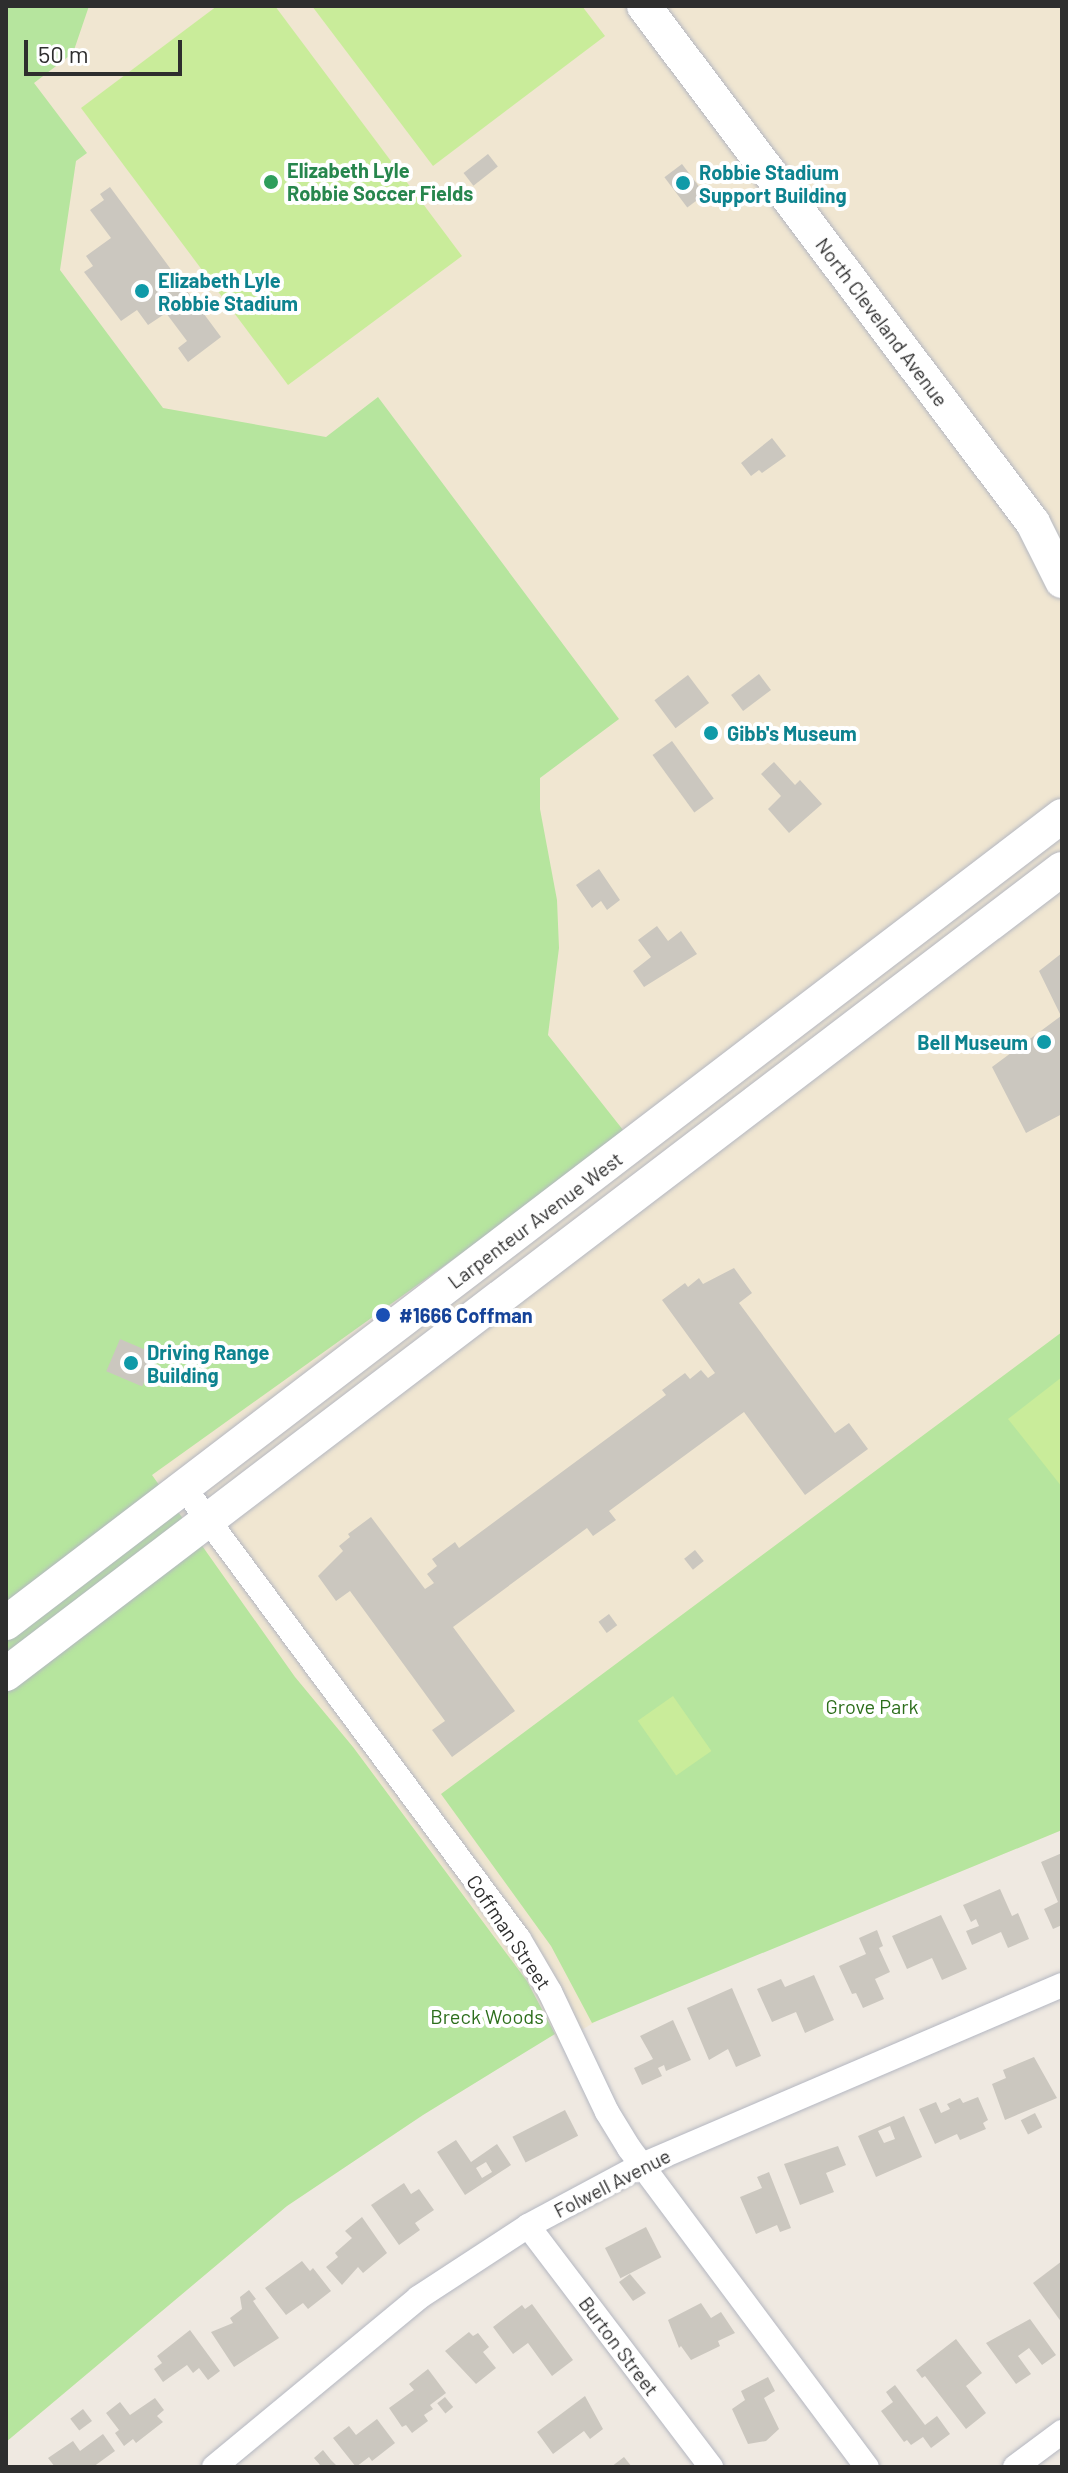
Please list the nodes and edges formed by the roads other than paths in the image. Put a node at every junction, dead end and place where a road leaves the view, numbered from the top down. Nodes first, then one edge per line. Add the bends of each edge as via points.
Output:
1 (644, 6) edge
2 (1033, 523) junction
3 (1062, 548) edge
4 (1062, 581) edge
5 (1062, 816) edge
6 (1062, 869) edge
7 (812, 1008) junction
8 (839, 1039) junction
9 (185, 1489) junction
10 (209, 1520) junction
11 (6, 1623) edge
12 (6, 1674) edge
13 (1062, 1985) edge
14 (642, 2165) junction
15 (528, 2226) junction
16 (258, 2429) junction
17 (1062, 2432) edge
18 (214, 2467) edge
19 (236, 2467) edge
20 (711, 2467) edge
21 (867, 2467) edge
22 (1015, 2467) edge

1 - 2 main road, North Cleveland Avenue
2 - 3 main road, North Cleveland Avenue
2 - 4 main road, North Cleveland Avenue
5 - 7 main road, Larpenteur Avenue West
6 - 8 main road, Larpenteur Avenue West
7 - 8 main road
7 - 9 main road, Larpenteur Avenue West
8 - 10 main road, Larpenteur Avenue West
9 - 10 street, Coffman Street
9 - 11 main road, Larpenteur Avenue West
10 - 12 main road, Larpenteur Avenue West
10 - 14 street, Coffman Street via 519,1939 607,2112
13 - 14 street, Folwell Avenue
14 - 15 street, Folwell Avenue
14 - 21 street, Coffman Street
15 - 16 street, Folwell Avenue via 418,2298
15 - 20 street, Burton Street
16 - 18 street, Folwell Avenue
16 - 19 street
17 - 22 street

